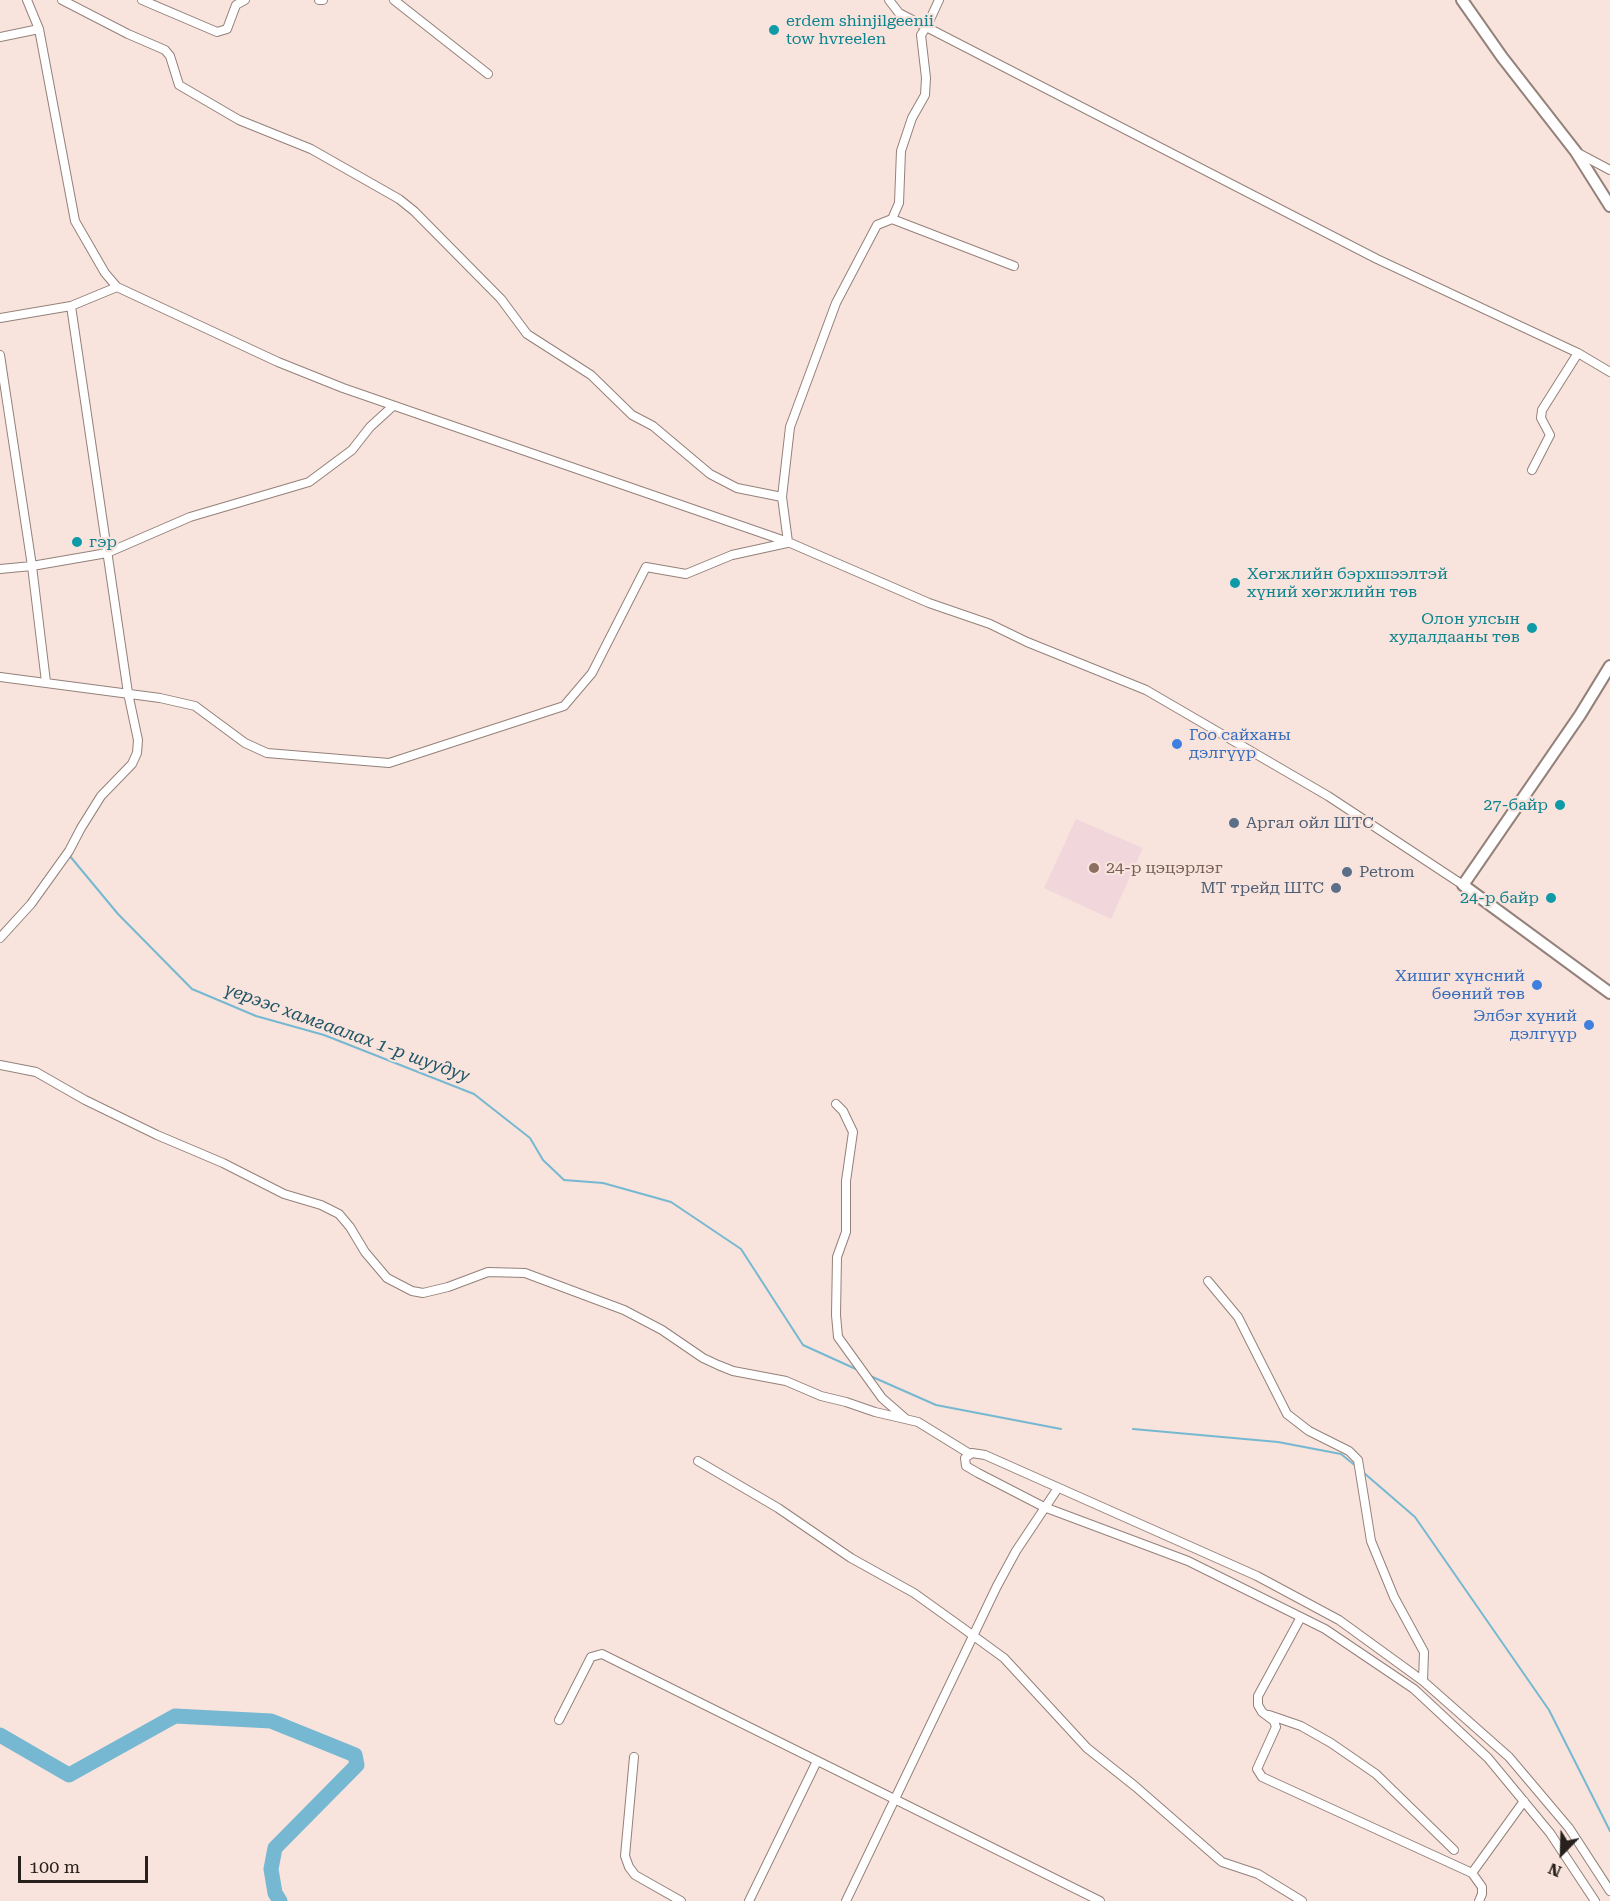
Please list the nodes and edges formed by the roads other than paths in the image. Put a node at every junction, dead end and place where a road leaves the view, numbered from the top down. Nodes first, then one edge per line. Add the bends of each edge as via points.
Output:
1 (27, 0) edge
2 (62, 0) edge
3 (142, 0) edge
4 (245, 0) edge
5 (394, 0) edge
6 (890, 0) edge
7 (939, 0) edge
8 (1462, 0) edge
9 (927, 27) junction
10 (39, 28) junction
11 (0, 37) edge
12 (488, 74) dead end
13 (1576, 152) junction
14 (1610, 170) edge
15 (1608, 199) edge
16 (892, 219) junction
17 (1014, 266) dead end
18 (117, 287) junction
19 (71, 306) junction
20 (0, 318) edge
21 (1578, 353) junction
22 (0, 355) edge
23 (1610, 372) edge
24 (393, 406) junction
25 (1532, 470) dead end
26 (782, 497) junction
27 (788, 543) junction
28 (107, 553) junction
29 (32, 566) junction
30 (0, 569) edge
31 (1610, 666) edge
32 (0, 677) edge
33 (46, 682) junction
34 (128, 693) junction
35 (1463, 885) junction
36 (0, 938) edge
37 (1610, 993) edge
38 (0, 1065) edge
39 (836, 1104) dead end
40 (1208, 1281) dead end
41 (907, 1420) junction
42 (970, 1454) junction
43 (698, 1461) dead end
44 (1058, 1488) junction
45 (1044, 1507) junction
46 (1301, 1617) junction
47 (973, 1636) junction
48 (1423, 1681) junction
49 (1262, 1712) junction
50 (559, 1720) dead end
51 (634, 1757) dead end
52 (817, 1761) junction
53 (895, 1799) junction
54 (1524, 1801) junction
55 (1454, 1850) dead end
56 (1472, 1873) junction
57 (1610, 1891) edge
58 (681, 1901) edge
59 (749, 1901) edge
60 (846, 1901) edge
61 (1100, 1901) edge
62 (1302, 1901) edge
63 (1479, 1901) edge
64 (1595, 1901) edge

1 - 10 street
2 - 26 street via 165,50 179,85 239,120 311,149 399,199 501,299 527,334 591,375 632,415 653,426 710,474 737,488
3 - 4 street via 217,32 227,29 237,5
5 - 12 street
6 - 9 street via 899,13
7 - 9 street
8 - 13 street
9 - 16 street via 921,34 926,95 912,118 901,151 899,203
9 - 21 street via 1377,259
10 - 11 street
10 - 18 street via 75,221
13 - 14 street
13 - 15 street
16 - 17 street
16 - 26 street via 877,225 836,303 790,427
18 - 19 street
18 - 24 street via 278,362
19 - 20 street
19 - 28 street
21 - 23 street
21 - 25 street via 1542,410 1541,418 1550,435
22 - 29 street
24 - 27 street
24 - 28 street via 370,426 352,450 309,482 190,517
26 - 27 street
27 - 34 street via 732,555 686,574 646,567 592,674 564,706 389,763 267,753 195,706
27 - 35 street via 1146,690 1328,796
28 - 29 street
28 - 34 street
29 - 30 street
29 - 33 street
31 - 35 street
32 - 33 street
33 - 34 street
34 - 36 street via 138,740 132,764 100,796 69,851 31,904
35 - 37 street
38 - 41 street via 36,1072 157,1135 284,1194 339,1214 387,1278 412,1291 423,1293 448,1287 488,1272 525,1273 624,1310 703,1358 733,1371 786,1381 821,1396
39 - 41 street via 853,1132 846,1181 846,1232 837,1257 838,1337 882,1398
40 - 48 street via 1238,1317 1287,1414 1358,1460 1371,1541 1394,1597 1424,1652
41 - 42 street via 918,1422
42 - 44 street via 985,1455
42 - 45 street via 965,1458 966,1466
43 - 47 street via 778,1508 850,1558 914,1593
44 - 45 street
44 - 48 street via 1257,1576 1339,1620
45 - 46 street via 1188,1561
45 - 47 street via 1016,1551
46 - 49 street via 1258,1696
46 - 54 street via 1414,1689 1488,1758
47 - 53 street
47 - 62 street via 1004,1658 1087,1748 1222,1862 1258,1874
48 - 57 street via 1509,1757 1569,1828
49 - 55 street via 1301,1726 1376,1774
49 - 56 street via 1274,1720 1276,1727 1257,1768 1262,1777
50 - 52 street via 591,1657 602,1654
51 - 58 street via 625,1856 628,1867
52 - 53 street
52 - 59 street
53 - 60 street
53 - 61 street
54 - 56 street
54 - 64 street
56 - 63 street via 1482,1887

